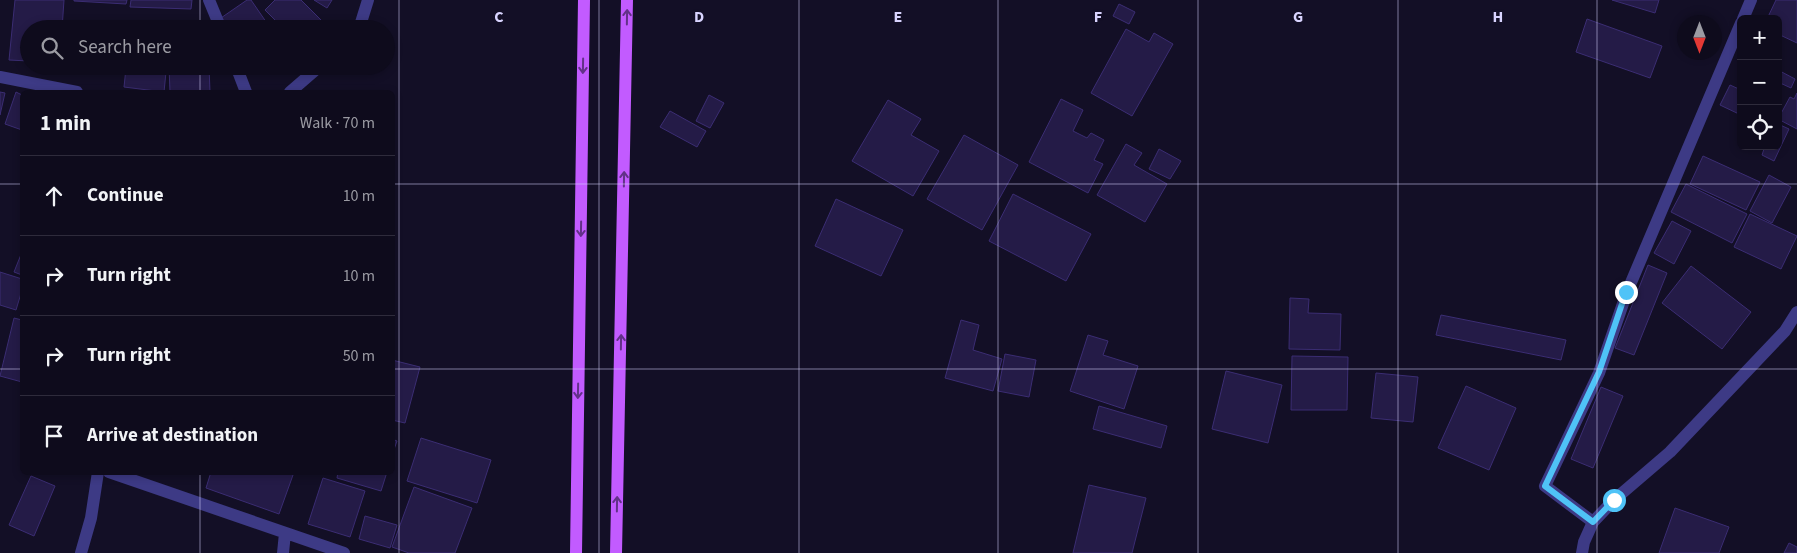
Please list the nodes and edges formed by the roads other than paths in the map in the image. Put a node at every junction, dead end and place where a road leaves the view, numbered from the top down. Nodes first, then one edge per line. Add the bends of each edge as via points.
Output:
1 (209, 0) edge
2 (368, 0) edge
3 (584, 0) edge
4 (627, 0) edge
5 (1751, 0) edge
6 (1745, 15) edge
7 (217, 20) edge
8 (362, 20) edge
9 (1737, 33) edge
10 (239, 75) edge
11 (310, 75) edge
12 (0, 77) edge
13 (67, 90) edge
14 (245, 90) edge
15 (292, 90) edge
16 (1797, 312) edge
17 (98, 475) edge
18 (119, 475) edge
19 (1593, 522) junction
20 (285, 533) junction
21 (81, 553) edge
22 (283, 553) edge
23 (344, 553) edge
24 (576, 553) edge
25 (616, 553) edge
26 (1582, 553) edge

1 - 7 street
2 - 8 street
3 -> 24 main road
25 -> 4 main road
5 - 6 street
9 - 19 street via 1626,292 1599,372 1545,486
10 - 14 street
11 - 15 street
12 - 13 street
16 - 19 street via 1785,331 1670,452
17 - 21 street via 91,518
18 - 20 street
19 - 26 street
20 - 22 street
20 - 23 street

